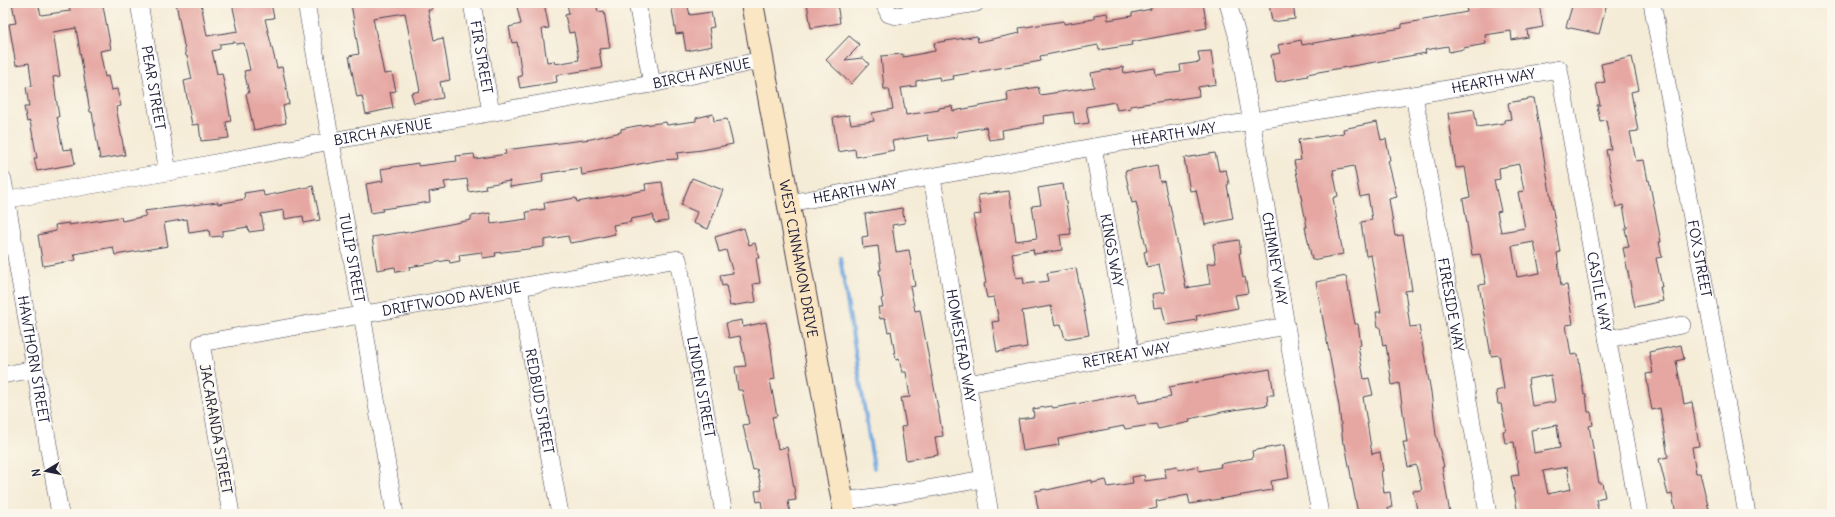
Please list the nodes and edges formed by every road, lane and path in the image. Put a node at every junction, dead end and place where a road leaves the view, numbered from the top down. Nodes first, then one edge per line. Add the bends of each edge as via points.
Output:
1 (139, 3) edge
2 (306, 3) edge
3 (472, 3) edge
4 (637, 3) edge
5 (752, 3) edge
6 (976, 3) edge
7 (1228, 3) edge
8 (1652, 3) edge
9 (886, 9) edge
10 (762, 60) junction
11 (1559, 69) joint
12 (652, 84) junction
13 (1414, 96) junction
14 (491, 112) junction
15 (1252, 122) junction
16 (331, 141) junction
17 (1093, 148) junction
18 (168, 172) junction
19 (932, 178) junction
20 (3, 180) edge
21 (5, 200) edge
22 (789, 203) junction
23 (678, 259) joint
24 (519, 287) junction
25 (362, 314) junction
26 (1682, 325) dead end
27 (1286, 326) junction
28 (1607, 340) junction
29 (201, 343) joint
30 (1131, 354) junction
31 (35, 369) junction
32 (3, 375) edge
33 (967, 384) junction
34 (983, 479) junction
35 (844, 508) edge
36 (60, 514) edge
37 (231, 514) edge
38 (395, 514) edge
39 (560, 514) edge
40 (724, 514) edge
41 (990, 514) edge
42 (1320, 514) edge
43 (1488, 514) edge
44 (1639, 514) edge
45 (1747, 514) edge

1 - 18 street, PEAR STREET
2 - 16 street, TULIP STREET
3 - 14 street, FIR STREET
4 - 12 street
5 - 10 main road, WEST CINNAMON DRIVE
6 - 9 street via 906,15
7 - 15 street, CHIMNEY WAY via 1237,35
8 - 45 street, FOX STREET
10 - 12 street, BIRCH AVENUE
10 - 22 main road, WEST CINNAMON DRIVE
11 - 13 street, HEARTH WAY
11 - 28 street, CASTLE WAY
12 - 14 street, BIRCH AVENUE
13 - 15 street, HEARTH WAY
13 - 43 street, FIRESIDE WAY
14 - 16 street, BIRCH AVENUE
15 - 17 street, HEARTH WAY
15 - 27 street, CHIMNEY WAY
16 - 18 street, BIRCH AVENUE
16 - 25 street, TULIP STREET
17 - 19 street, HEARTH WAY
17 - 30 street, KINGS WAY
18 - 21 street, BIRCH AVENUE
19 - 22 street, HEARTH WAY
19 - 33 street, HOMESTEAD WAY
20 - 21 street, HAWTHORN STREET
21 - 31 street, HAWTHORN STREET
22 - 35 main road, WEST CINNAMON DRIVE
23 - 24 street, DRIFTWOOD AVENUE
23 - 40 street, LINDEN STREET
24 - 25 street, DRIFTWOOD AVENUE
24 - 39 street, REDBUD STREET
25 - 29 street, DRIFTWOOD AVENUE
25 - 38 street, TULIP STREET
26 - 28 street
27 - 30 street, RETREAT WAY
27 - 42 street, CHIMNEY WAY
28 - 44 street, CASTLE WAY
29 - 37 street, JACARANDA STREET
30 - 33 street, RETREAT WAY
31 - 32 street
31 - 36 street, HAWTHORN STREET
33 - 34 street, HOMESTEAD WAY
34 - 35 street via 898,494
34 - 41 street, HOMESTEAD WAY

